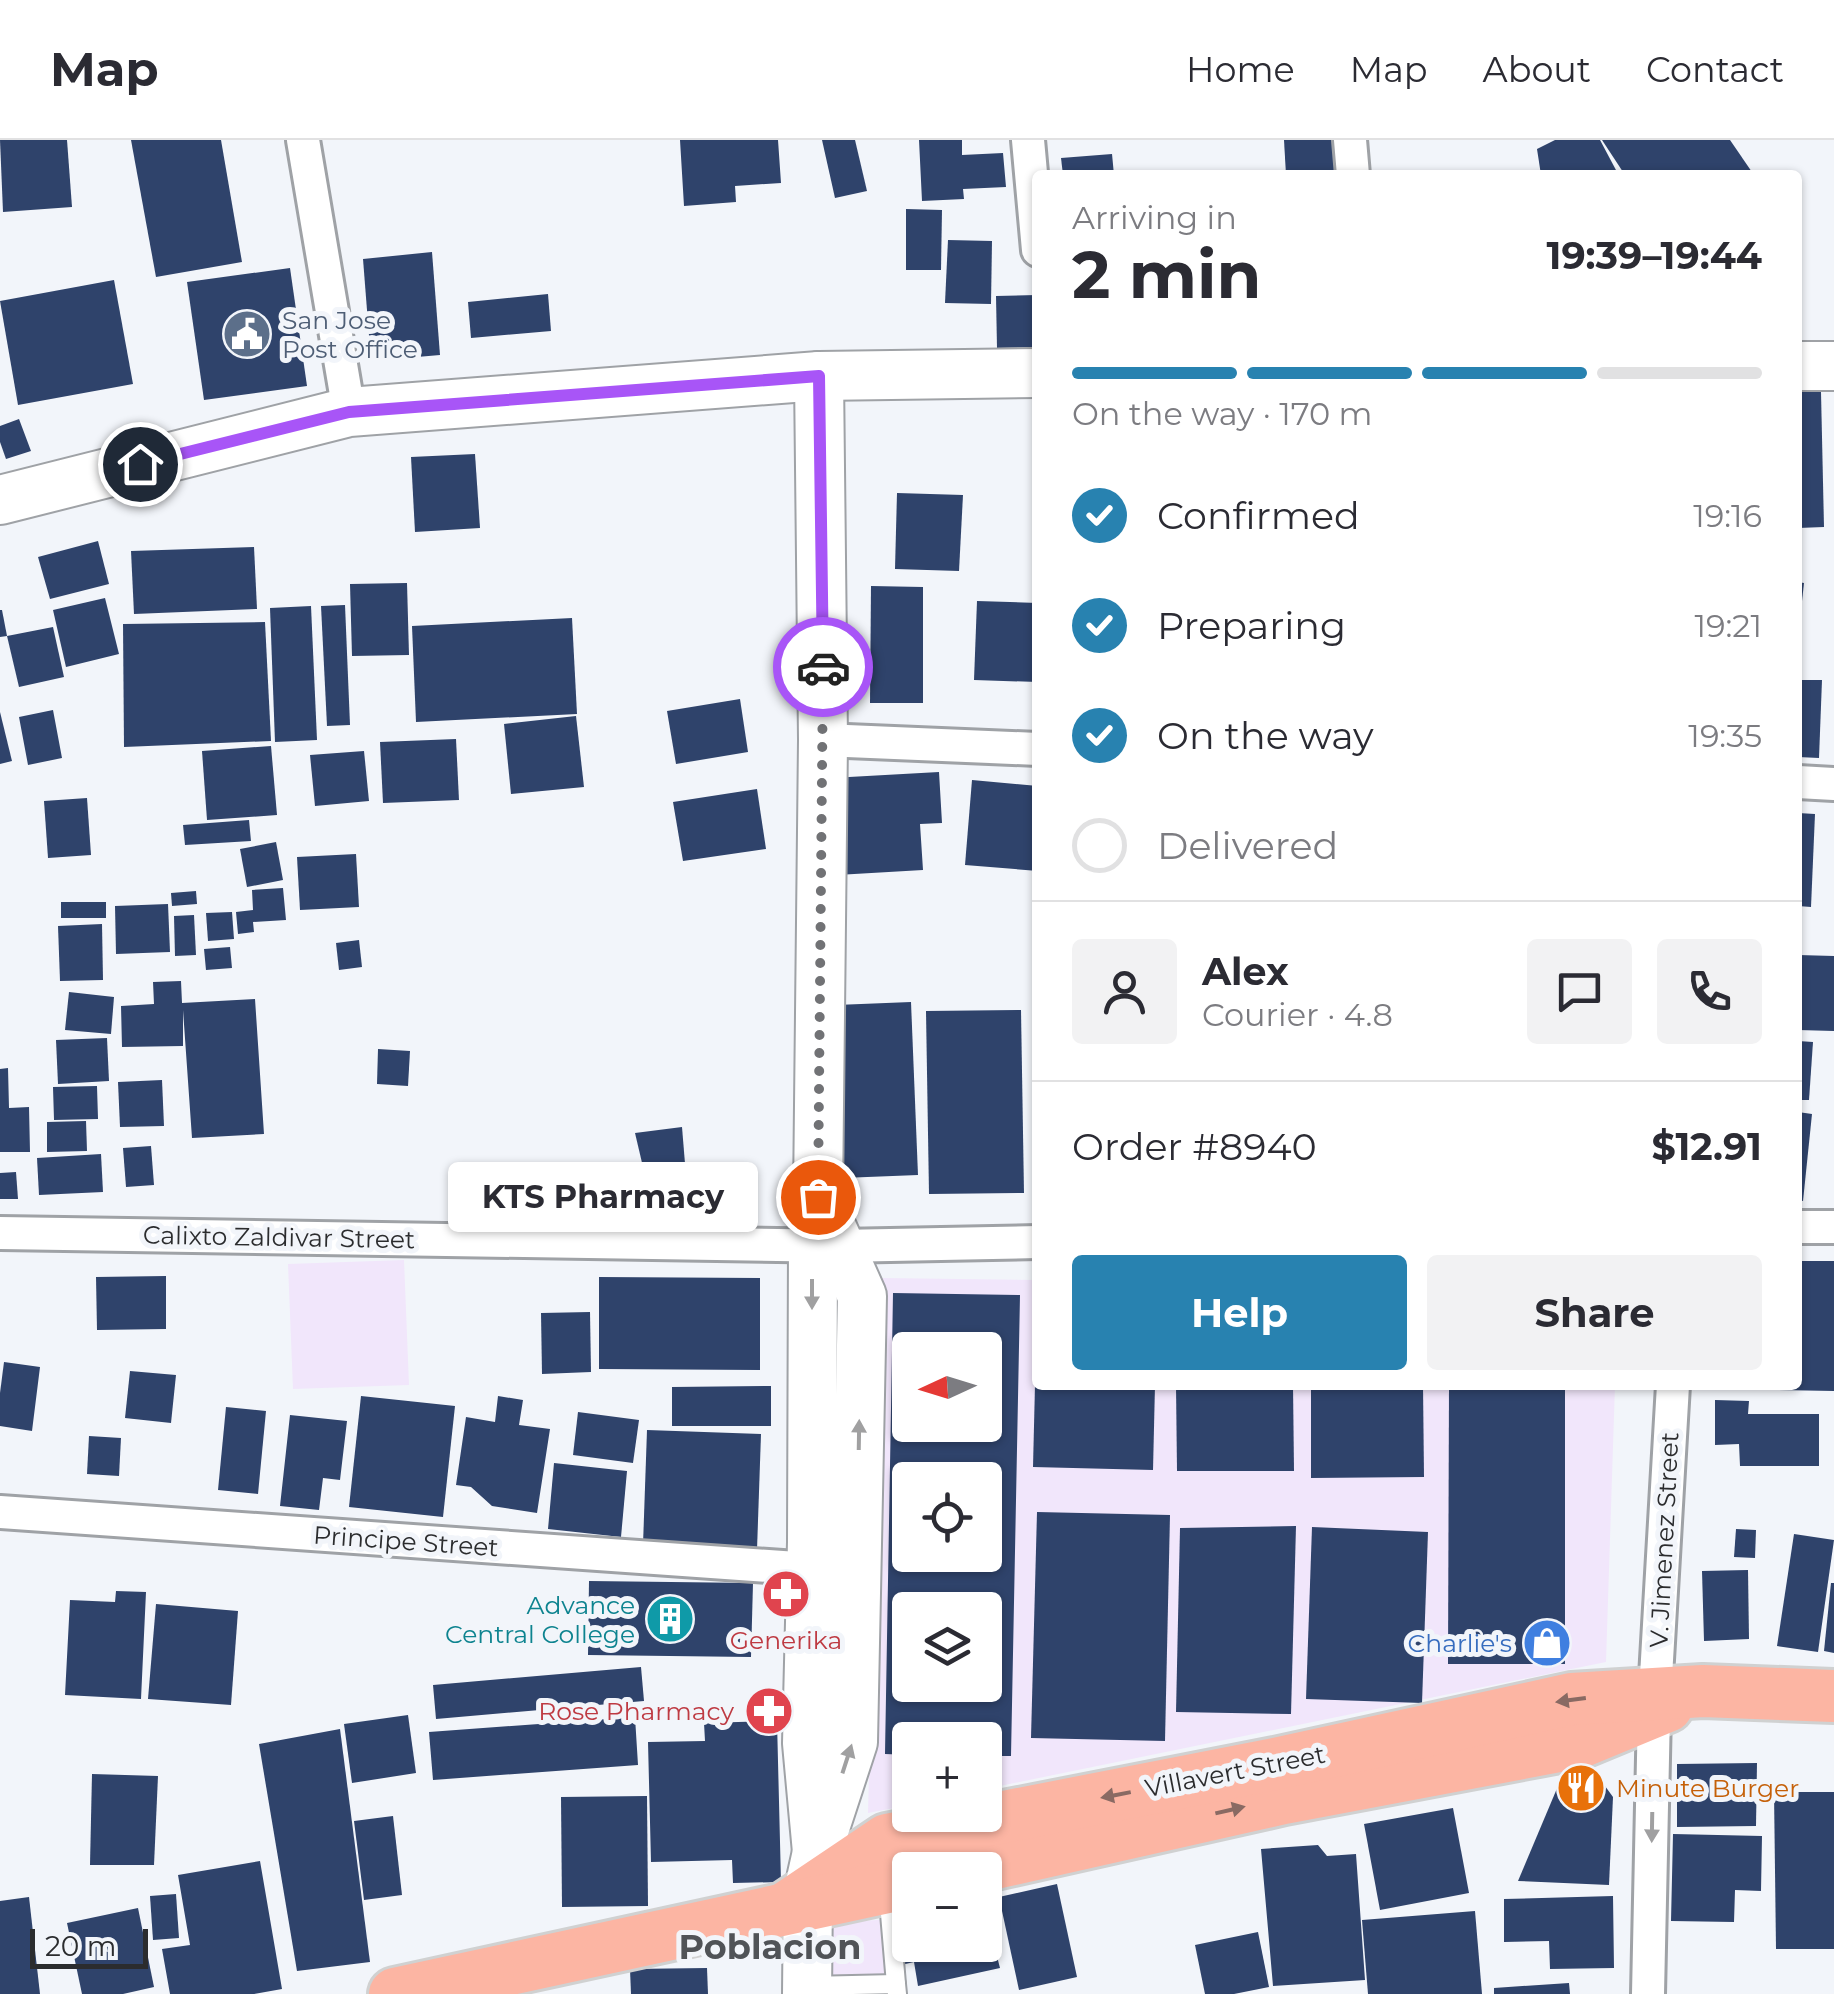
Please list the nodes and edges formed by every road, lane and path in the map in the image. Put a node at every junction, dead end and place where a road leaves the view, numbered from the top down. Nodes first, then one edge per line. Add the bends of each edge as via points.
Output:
1 (304, 140) edge
2 (1028, 140) edge
3 (1350, 140) edge
4 (1353, 170) edge
5 (1032, 184) edge
6 (1802, 366) edge
7 (1834, 366) edge
8 (1032, 373) edge
9 (819, 376) junction
10 (349, 412) junction
11 (0, 500) edge
12 (824, 740) junction
13 (1032, 749) edge
14 (1802, 782) edge
15 (1834, 784) edge
16 (1802, 1227) edge
17 (1834, 1227) edge
18 (0, 1233) edge
19 (1032, 1242) edge
20 (826, 1246) junction
21 (1673, 1390) edge
22 (0, 1512) edge
23 (811, 1569) junction
24 (1834, 1696) edge
25 (1671, 1699) junction
26 (1002, 1861) edge
27 (892, 1885) edge
28 (805, 1889) junction
29 (897, 1962) edge
30 (446, 1988) edge
31 (896, 1989) edge
32 (808, 1990) edge
33 (395, 1994) edge
34 (1648, 1994) edge

1 - 10 street
2 - 5 street
3 - 4 street
6 - 7 street
8 - 9 street
9 - 10 street
9 - 12 street
10 - 11 street
12 - 13 street
12 - 20 street via 818,1197
14 - 15 street
16 - 17 street
18 - 20 street, Calixto Zaldivar Street
19 - 20 street, Calixto Zaldivar Street
20 -> 23 street
28 -> 20 street via 853,1742 862,1296
21 - 25 street, V. Jimenez Street
22 - 23 street, Principe Street
23 - 28 street
24 - 25 main road, Villavert Street
26 -> 25 main road, Villavert Street via 1284,1798 1580,1742
25 -> 28 main road, Villavert Street via 1572,1699 888,1840
25 -> 34 street, V. Jimenez Street
27 - 28 main road, Villavert Street
28 - 30 main road, Villavert Street
28 - 32 street
29 - 31 lane
30 - 33 main road, Villavert Street
31 - 32 lane

